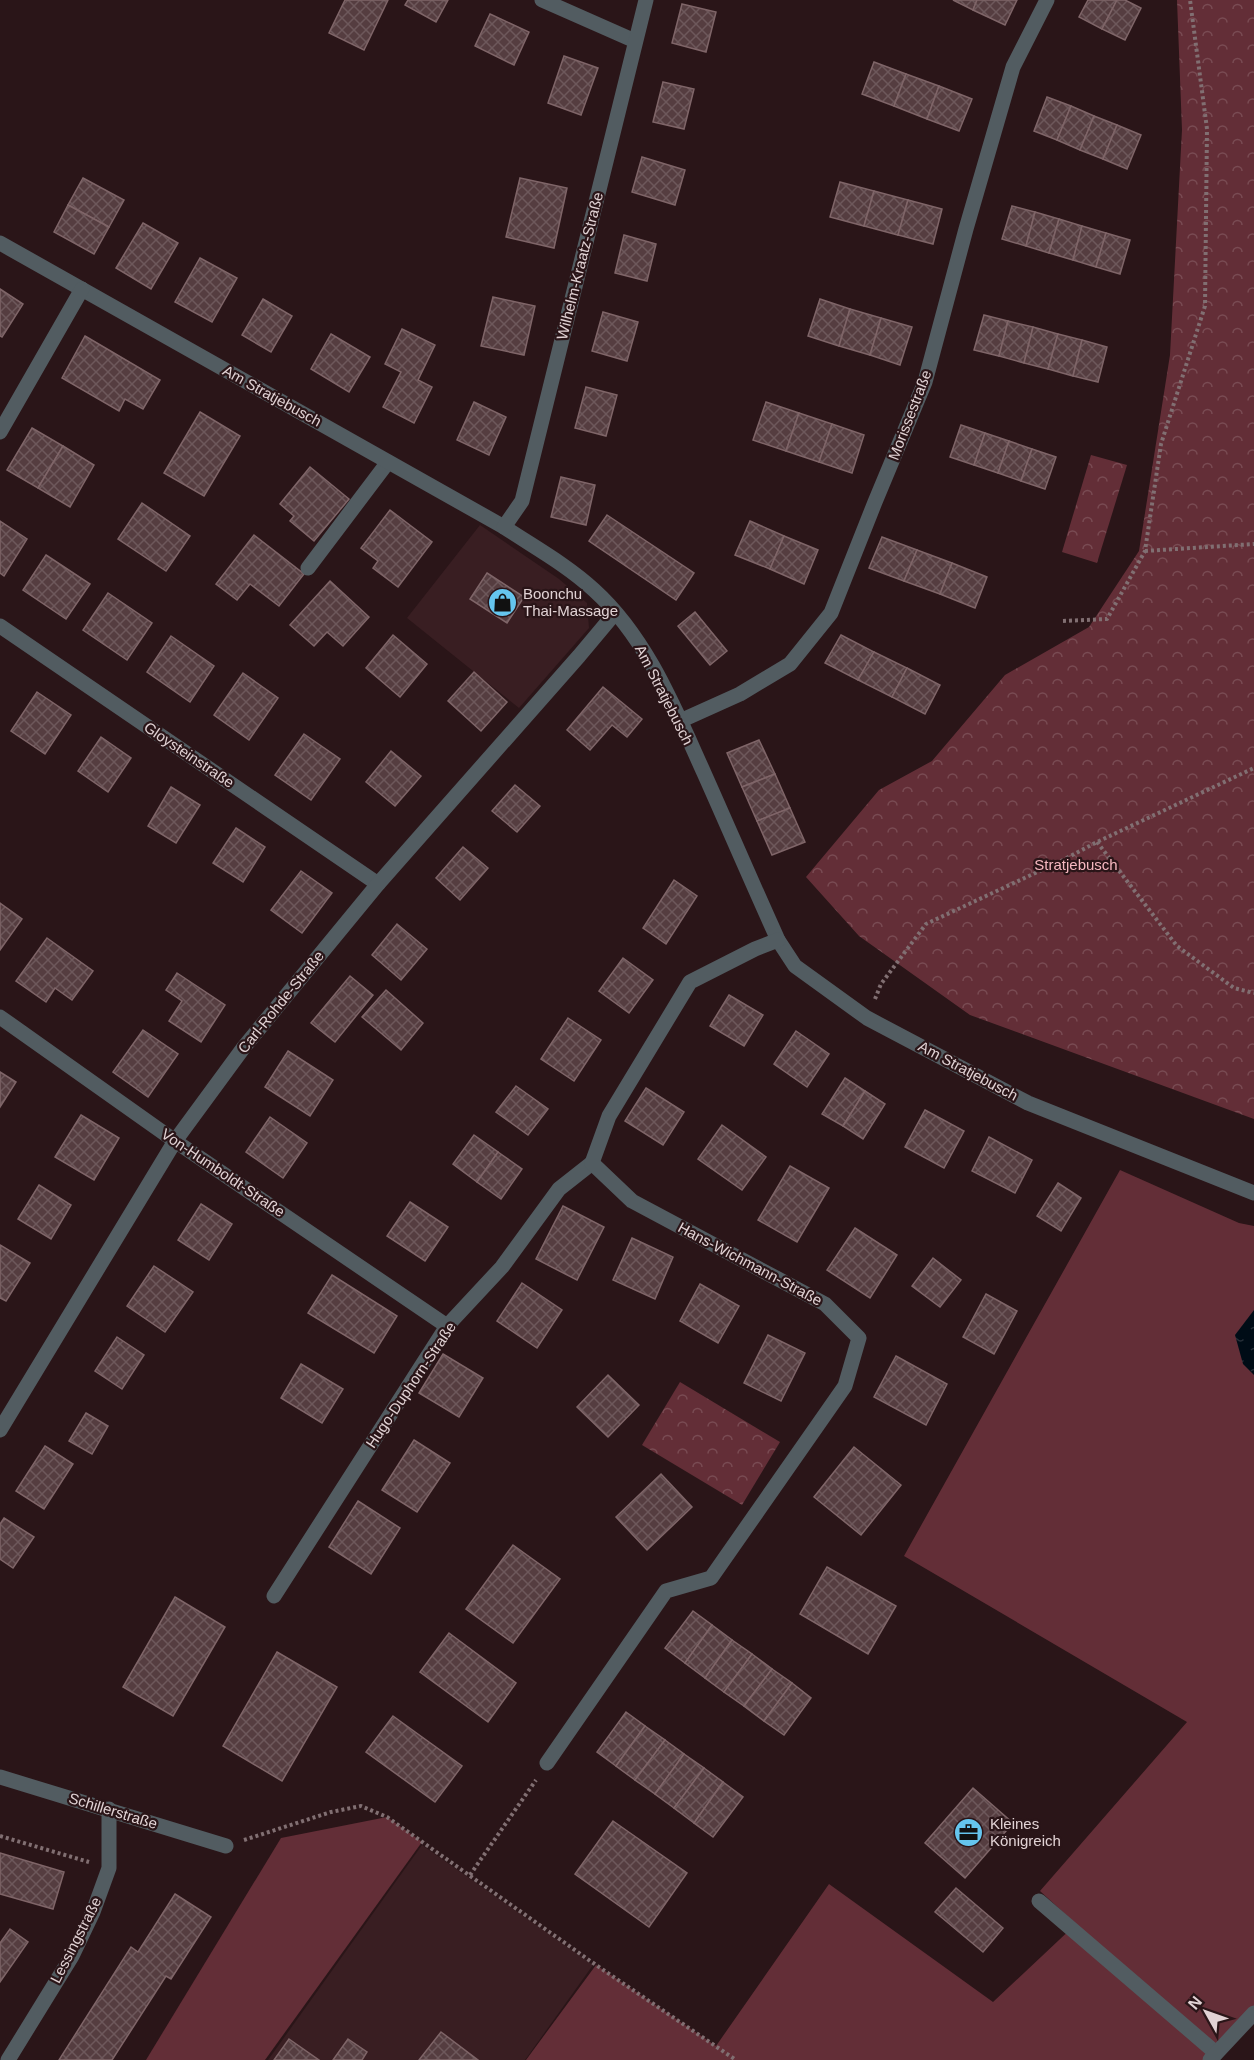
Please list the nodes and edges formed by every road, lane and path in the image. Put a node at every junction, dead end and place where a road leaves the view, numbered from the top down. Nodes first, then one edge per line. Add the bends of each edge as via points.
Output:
1 (542, 0) edge
2 (646, 0) edge
3 (1047, 0) edge
4 (1190, 0) edge
5 (635, 41) junction
6 (0, 243) edge
7 (82, 289) junction
8 (0, 432) edge
9 (388, 462) junction
10 (504, 527) junction
11 (1254, 544) edge
12 (1145, 551) junction
13 (308, 568) dead end
14 (615, 613) junction
15 (1063, 621) dead end
16 (0, 626) edge
17 (680, 721) junction
18 (1254, 768) edge
19 (1097, 842) junction
20 (378, 884) junction
21 (778, 940) junction
22 (1254, 993) edge
23 (0, 1017) edge
24 (867, 1018) junction
25 (175, 1141) junction
26 (592, 1163) junction
27 (1254, 1193) edge
28 (447, 1326) junction
29 (0, 1430) edge
30 (274, 1596) dead end
31 (547, 1763) joint
32 (0, 1777) edge
33 (109, 1809) junction
34 (0, 1836) edge
35 (226, 1846) joint
36 (109, 1868) junction
37 (470, 1875) junction
38 (1039, 1901) dead end
39 (1254, 2013) edge
40 (1213, 2056) edge
41 (8, 2060) edge
42 (736, 2060) edge

1 - 5 street
2 - 5 street, Wilhelm-Kraatz-Straße
3 - 17 street, Morissestraße via 1013,67 925,382 831,614 790,664 741,694
4 - 12 path via 1207,129 1205,306 1161,444
5 - 10 street, Wilhelm-Kraatz-Straße via 522,501
6 - 7 street, Am Stratjebusch
7 - 8 street
7 - 9 street, Am Stratjebusch
9 - 10 street, Am Stratjebusch
9 - 13 street
10 - 14 street, Am Stratjebusch via 580,579
11 - 12 path
12 - 15 path via 1107,619
14 - 17 street, Am Stratjebusch via 642,647
14 - 20 street, Carl-Rohde-Straße
16 - 20 street, Gloysteinstraße
17 - 21 street, Am Stratjebusch
18 - 19 path
19 - 22 path via 1177,946 1234,988
19 - 24 path via 926,924 881,984
20 - 25 street, Carl-Rohde-Straße via 244,1047
21 - 24 street, Am Stratjebusch via 795,966
21 - 26 street via 690,982 609,1116
23 - 25 street, Von-Humboldt-Straße
24 - 27 street, Am Stratjebusch via 1028,1103
25 - 28 street, Von-Humboldt-Straße
25 - 29 street, Carl-Rohde-Straße
26 - 28 street, Hugo-Duphorn-Straße via 559,1189 502,1267
26 - 31 street, Hans-Wichmann-Straße via 632,1201 825,1304 859,1338 845,1386 711,1578 666,1591
28 - 30 street, Hugo-Duphorn-Straße
31 - 37 path
32 - 33 street, Schillerstraße
33 - 35 street, Schillerstraße
33 - 36 street, Lessingstraße
34 - 36 path
35 - 37 path via 361,1806 387,1817
36 - 41 street, Lessingstraße via 72,1956
37 - 42 path
38 - 40 street
39 - 40 street

